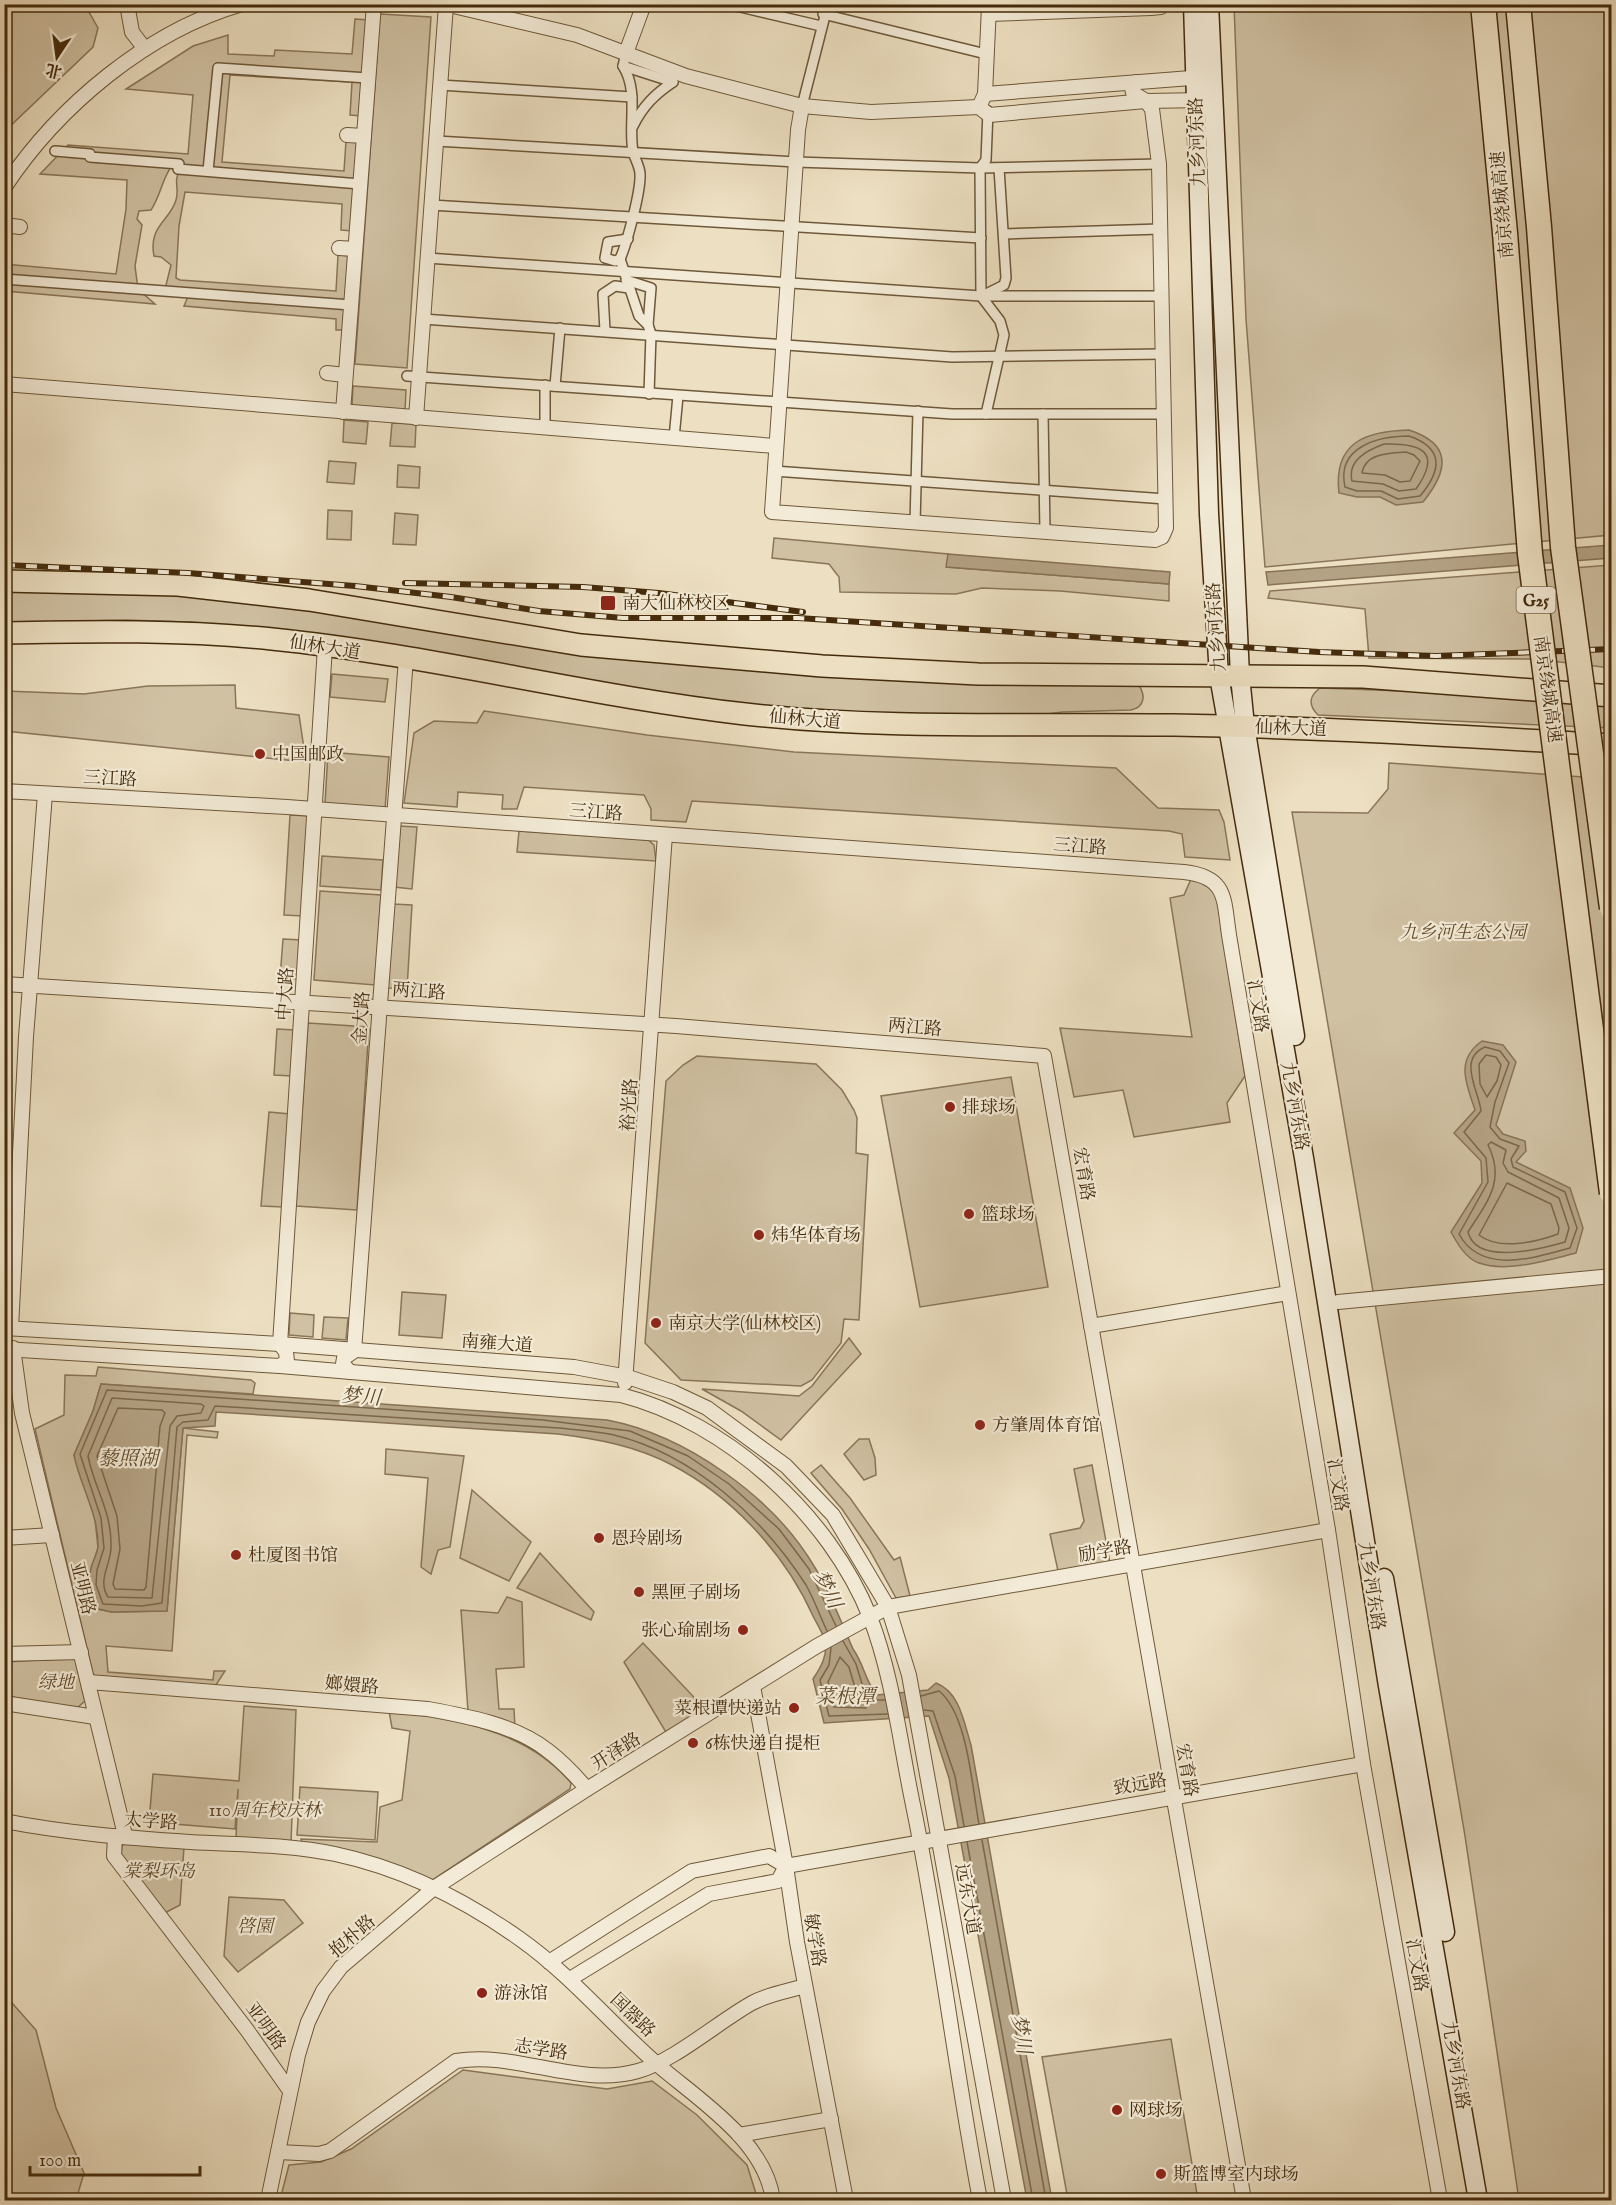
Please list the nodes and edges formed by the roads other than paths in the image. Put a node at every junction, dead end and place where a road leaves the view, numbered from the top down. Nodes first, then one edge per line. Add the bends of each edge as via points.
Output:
1 (127, 4) edge
2 (374, 4) edge
3 (644, 4) edge
4 (728, 4) edge
5 (828, 4) edge
6 (1161, 4) edge
7 (1192, 4) edge
8 (1209, 4) edge
9 (1484, 4) edge
10 (1518, 4) edge
11 (236, 5) edge
12 (445, 5) edge
13 (472, 7) edge
14 (989, 9) edge
15 (823, 14) junction
16 (821, 26) junction
17 (145, 49) junction
18 (986, 54) junction
19 (624, 60) junction
20 (1204, 77) junction
21 (368, 78) junction
22 (1136, 82) junction
23 (440, 86) junction
24 (632, 97) junction
25 (1205, 100) junction
26 (1146, 101) junction
27 (984, 105) junction
28 (802, 106) junction
29 (632, 127) junction
30 (347, 135) dead end
31 (364, 136) junction
32 (436, 141) junction
33 (55, 151) dead end
34 (633, 151) junction
35 (796, 162) junction
36 (1159, 164) junction
37 (980, 168) junction
38 (999, 168) junction
39 (208, 171) junction
40 (360, 183) junction
41 (4, 188) edge
42 (431, 205) junction
43 (631, 217) junction
44 (4, 225) edge
45 (791, 226) junction
46 (20, 227) dead end
47 (1160, 229) junction
48 (1004, 234) junction
49 (981, 238) junction
50 (628, 239) junction
51 (339, 248) dead end
52 (355, 249) junction
53 (427, 258) junction
54 (620, 259) junction
55 (4, 279) edge
56 (626, 280) junction
57 (787, 283) junction
58 (981, 296) junction
59 (1162, 296) junction
60 (351, 305) junction
61 (423, 319) junction
62 (560, 328) junction
63 (650, 329) junction
64 (605, 331) junction
65 (783, 345) junction
66 (1163, 354) junction
67 (999, 357) junction
68 (327, 373) dead end
69 (345, 375) junction
70 (413, 377) junction
71 (4, 384) edge
72 (550, 386) junction
73 (649, 394) junction
74 (678, 396) junction
75 (778, 402) junction
76 (918, 411) junction
77 (343, 412) junction
78 (986, 414) junction
79 (1043, 414) junction
80 (1164, 414) junction
81 (416, 417) junction
82 (545, 428) junction
83 (675, 438) junction
84 (775, 446) junction
85 (774, 471) junction
86 (915, 481) junction
87 (1045, 490) junction
88 (1166, 499) junction
89 (915, 523) junction
90 (1045, 532) junction
91 (4, 581) edge
92 (4, 633) edge
93 (325, 647) junction
94 (406, 658) junction
95 (1229, 676) junction
96 (1611, 696) edge
97 (1235, 726) junction
98 (1611, 745) edge
99 (4, 791) edge
100 (45, 794) junction
101 (315, 809) junction
102 (394, 815) junction
103 (665, 835) junction
104 (1184, 872) joint
105 (1611, 908) edge
106 (4, 984) edge
107 (30, 986) junction
108 (302, 1002) junction
109 (380, 1007) junction
110 (652, 1024) junction
111 (1044, 1056) joint
112 (1611, 1192) edge
113 (1611, 1276) edge
114 (1288, 1293) junction
115 (1338, 1302) junction
116 (1091, 1326) junction
117 (8, 1328) edge
118 (280, 1344) junction
119 (9, 1348) edge
120 (354, 1351) junction
121 (280, 1366) junction
122 (351, 1372) junction
123 (628, 1377) junction
124 (621, 1395) junction
125 (786, 1466) junction
126 (773, 1480) junction
127 (1328, 1530) junction
128 (52, 1535) junction
129 (4, 1538) edge
130 (1132, 1565) junction
131 (888, 1607) junction
132 (866, 1618) junction
133 (81, 1652) junction
134 (4, 1654) edge
135 (90, 1682) junction
136 (753, 1686) junction
137 (4, 1703) edge
138 (95, 1717) junction
139 (1363, 1764) junction
140 (587, 1789) junction
141 (1174, 1797) junction
142 (4, 1821) edge
143 (120, 1836) junction
144 (939, 1837) junction
145 (921, 1840) junction
146 (786, 1866) junction
147 (434, 1888) junction
148 (549, 1962) junction
149 (570, 1979) junction
150 (805, 1986) junction
151 (656, 2064) junction
152 (290, 2091) junction
153 (831, 2119) junction
154 (740, 2135) junction
155 (278, 2152) junction
156 (268, 2200) edge
157 (773, 2200) edge
158 (846, 2200) edge
159 (980, 2200) edge
160 (1004, 2200) edge
161 (1244, 2200) edge
162 (1440, 2200) edge
163 (1478, 2200) edge
164 (1491, 2200) edge

1 - 17 street via 132,32
2 - 21 street
3 - 19 street
4 - 16 street
5 - 15 street
6 - 14 street via 1151,8
7 - 20 main road, 九乡河东路
8 - 20 main road, 九乡河东路
9 - 112 highway, 南京绕城高速 / G25, bridge via 1530,554
10 - 105 highway, 南京绕城高速 / G25, bridge via 1563,547
11 - 17 street via 187,24
12 - 13 street
12 - 23 street
13 - 19 street via 577,34
14 - 18 street
15 - 16 street
15 - 18 street
16 - 28 street
17 - 41 street via 73,107
18 - 27 street
19 - 24 street
19 - 28 street
19 - 29 street via 673,82 651,98
20 - 22 street
20 - 25 main road, 九乡河东路
21 - 31 street
21 - 39 street via 218,68
22 - 26 street via 1133,93
22 - 27 street
23 - 24 street
23 - 32 street
24 - 29 street
25 - 26 street
25 - 95 main road, 九乡河东路
26 - 27 street
26 - 36 street via 1152,109
27 - 28 street via 871,112
27 - 37 street via 986,160
28 - 35 street
29 - 34 street
30 - 31 street
31 - 40 street
32 - 34 street
32 - 42 street
33 - 39 street via 179,164 178,168
34 - 35 street
34 - 43 street via 640,174
35 - 37 street
35 - 45 street
36 - 38 street
36 - 47 street
37 - 38 street
37 - 49 street
38 - 48 street
39 - 40 street
40 - 52 street
42 - 43 street
42 - 53 street
43 - 45 street
43 - 50 street
44 - 46 street
45 - 49 street
45 - 57 street
47 - 48 street
47 - 59 street
48 - 58 street via 1004,285
49 - 58 street
50 - 54 street
50 - 54 street via 608,242 605,258
51 - 52 street
52 - 60 street
53 - 56 street
53 - 61 street
54 - 56 street
55 - 60 street
56 - 57 street
56 - 63 street via 639,316
56 - 63 street via 651,288
56 - 64 street via 603,294
57 - 58 street
57 - 65 street
58 - 59 street
58 - 67 street via 1000,321 1004,335
59 - 66 street
60 - 69 street
61 - 62 street
61 - 70 street
62 - 64 street
62 - 72 street
63 - 64 street
63 - 65 street
63 - 73 street
65 - 67 street
65 - 75 street
66 - 67 street
66 - 80 street
67 - 78 street
68 - 69 street
69 - 77 street
70 - 72 street
70 - 81 street
71 - 77 street
72 - 73 street
72 - 82 street
73 - 74 street
74 - 75 street
74 - 83 street
75 - 76 street
75 - 84 street
76 - 78 street
76 - 86 street
77 - 81 street
78 - 79 street
79 - 80 street
79 - 87 street
80 - 88 street
81 - 82 street
82 - 83 street
83 - 84 street
84 - 85 street
85 - 86 street
85 - 89 street via 772,512
86 - 87 street
86 - 89 street
87 - 88 street
87 - 90 street
88 - 90 street via 1166,528 1162,537 1155,540
89 - 90 street
91 - 95 main road via 178,585 309,600 581,645 704,657 978,674
92 - 93 main road, 仙林大道 via 183,632
93 - 94 main road, 仙林大道
93 - 101 street, 中大路
94 - 97 main road, 仙林大道 via 594,692 732,712 868,725
94 - 102 street, 金大路
95 - 96 main road via 1364,677
95 - 97 main road, 九乡河东路
97 - 98 main road, 仙林大道
97 - 115 main road, 九乡河东路
97 - 163 main road, 九乡河东路 via 1388,1686
99 - 100 street, 三江路
100 - 101 street, 三江路
100 - 107 street
101 - 102 street, 三江路
101 - 108 street, 中大路
102 - 103 street, 三江路
102 - 109 street, 金大路
103 - 104 street, 三江路
103 - 110 street, 裕光路
104 - 114 street, 汇文路 via 1204,874 1221,891
106 - 107 street, 两江路
107 - 108 street, 两江路
107 - 117 street
108 - 109 street, 两江路
108 - 118 street, 中大路
109 - 110 street, 两江路
109 - 120 street, 金大路
110 - 111 street, 两江路
110 - 123 street, 裕光路
111 - 116 street, 宏育路
113 - 115 street
114 - 116 street
114 - 127 street, 汇文路
115 - 164 main road, 九乡河东路
116 - 130 street, 宏育路
117 - 118 street, 南雍大道
118 - 120 street, 南雍大道
118 - 121 street, 中大路 via 287,1361
119 - 121 street
119 - 128 street, 亚明路
120 - 122 street, 金大路 via 344,1358 343,1364
120 - 123 street, 南雍大道 via 574,1367
121 - 122 street
122 - 124 street
123 - 124 street, 裕光路
123 - 125 street, 南雍大道 via 706,1408
124 - 126 street via 707,1433 756,1464
125 - 126 street
125 - 131 street, 南雍大道 via 833,1515
126 - 132 street via 819,1531 857,1591
127 - 130 street, 励学路
127 - 139 street, 汇文路
128 - 129 street
128 - 133 street, 亚明路
130 - 131 street, 励学路
130 - 141 street, 宏育路
131 - 132 street, 励学路
131 - 144 street, 远东大道 via 909,1675
132 - 136 street, 开泽路
132 - 145 street, 远东大道 via 888,1679
133 - 134 street
133 - 135 street, 亚明路
135 - 138 street, 亚明路
135 - 140 street, 嫏嬛路 via 462,1715 506,1728 546,1748
136 - 140 street, 开泽路
136 - 146 street, 敏学路
137 - 138 street
138 - 143 street, 亚明路
139 - 141 street, 致远路
139 - 162 street, 汇文路
140 - 147 street, 开泽路
141 - 144 street, 致远路
141 - 161 street, 宏育路
142 - 143 street, 太学路
143 - 147 street, 太学路 via 278,1846 335,1854
143 - 152 street, 亚明路 via 114,1856
144 - 145 street, 致远路
144 - 160 street, 远东大道
145 - 146 street, 致远路
145 - 159 street, 远东大道
146 - 148 street via 769,1856 692,1871
146 - 149 street via 778,1881 709,1894
146 - 150 street, 敏学路
147 - 148 street, 国器路 via 501,1927
147 - 152 street, 抱朴路 via 341,1967 323,1991 308,2022
148 - 149 street, 国器路
149 - 151 street, 国器路
150 - 151 street, 志学路 via 755,2001
150 - 153 street, 敏学路
151 - 154 street, 国器路
151 - 155 street, 志学路 via 609,2076 506,2061 456,2061 330,2151
152 - 155 street, 抱朴路
153 - 154 street
153 - 158 street, 敏学路
154 - 157 street, 国器路 via 771,2187
155 - 156 street, 抱朴路

